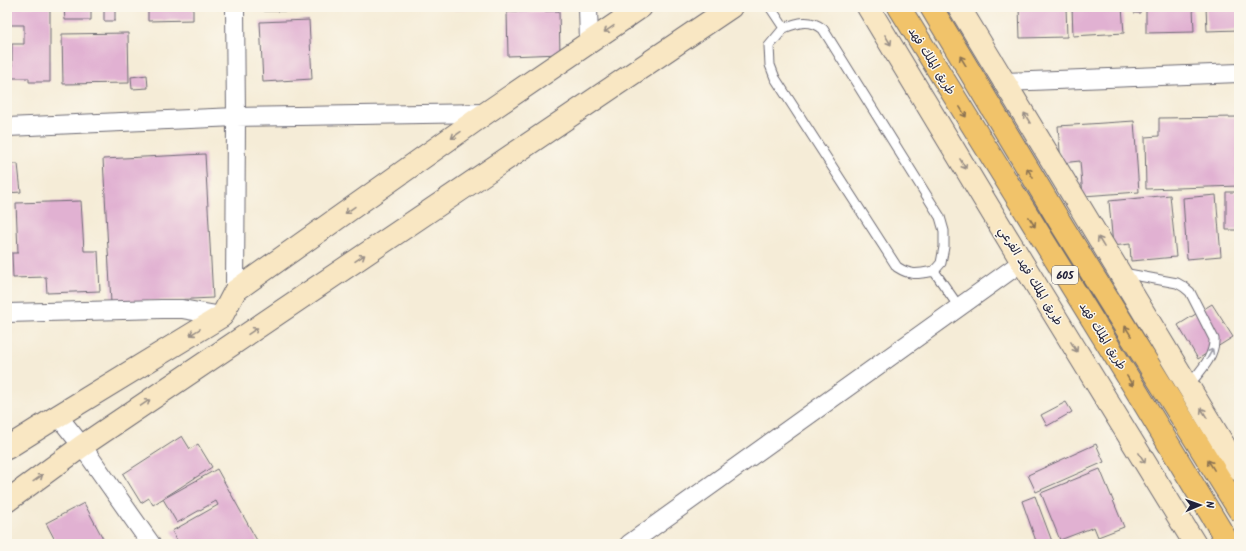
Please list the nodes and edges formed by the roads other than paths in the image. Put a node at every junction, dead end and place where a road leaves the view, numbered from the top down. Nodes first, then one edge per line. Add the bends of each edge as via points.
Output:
1 (235, 7) edge
2 (588, 7) edge
3 (641, 7) edge
4 (732, 7) edge
5 (770, 7) edge
6 (868, 7) edge
7 (899, 7) edge
8 (931, 7) edge
9 (959, 7) edge
10 (784, 28) junction
11 (589, 42) junction
12 (1239, 73) edge
13 (1005, 82) junction
14 (486, 113) junction
15 (236, 117) junction
16 (7, 127) edge
17 (1022, 262) junction
18 (934, 271) junction
19 (1118, 272) junction
20 (235, 290) junction
21 (959, 307) junction
22 (7, 313) edge
23 (222, 316) junction
24 (1188, 386) junction
25 (58, 416) junction
26 (82, 446) junction
27 (1232, 447) edge
28 (7, 448) edge
29 (1239, 470) edge
30 (7, 501) edge
31 (1239, 510) edge
32 (151, 544) edge
33 (629, 544) edge
34 (1195, 544) edge
35 (1229, 544) edge

1 - 15 street
2 - 11 street
3 -> 11 street
26 -> 4 street
5 - 10 lane
6 -> 17 street, طريق الملك فهد الفرعي
7 -> 35 highway, طريق الملك فهد / 605
31 -> 8 highway, طريق الملك فهد / 605 via 1059,220
9 - 13 street
10 - 18 lane via 809,22 823,29 936,210 944,231 941,263
10 - 18 lane via 769,46 770,65 775,78 897,267 917,275
11 - 14 street
12 - 13 street
19 -> 13 street
14 - 15 street
14 -> 20 street
15 - 16 street
15 - 20 street
17 - 21 street
17 -> 34 street, طريق الملك فهد الفرعي
18 - 21 lane
19 - 24 street
24 -> 19 lane via 1212,353 1214,345 1214,339 1190,292 1177,283
20 - 23 street
21 - 33 street
22 - 23 street via 176,309
23 -> 25 street
27 -> 24 street
25 - 26 street
25 - 28 street
30 -> 26 street
26 - 32 street
27 - 29 street

